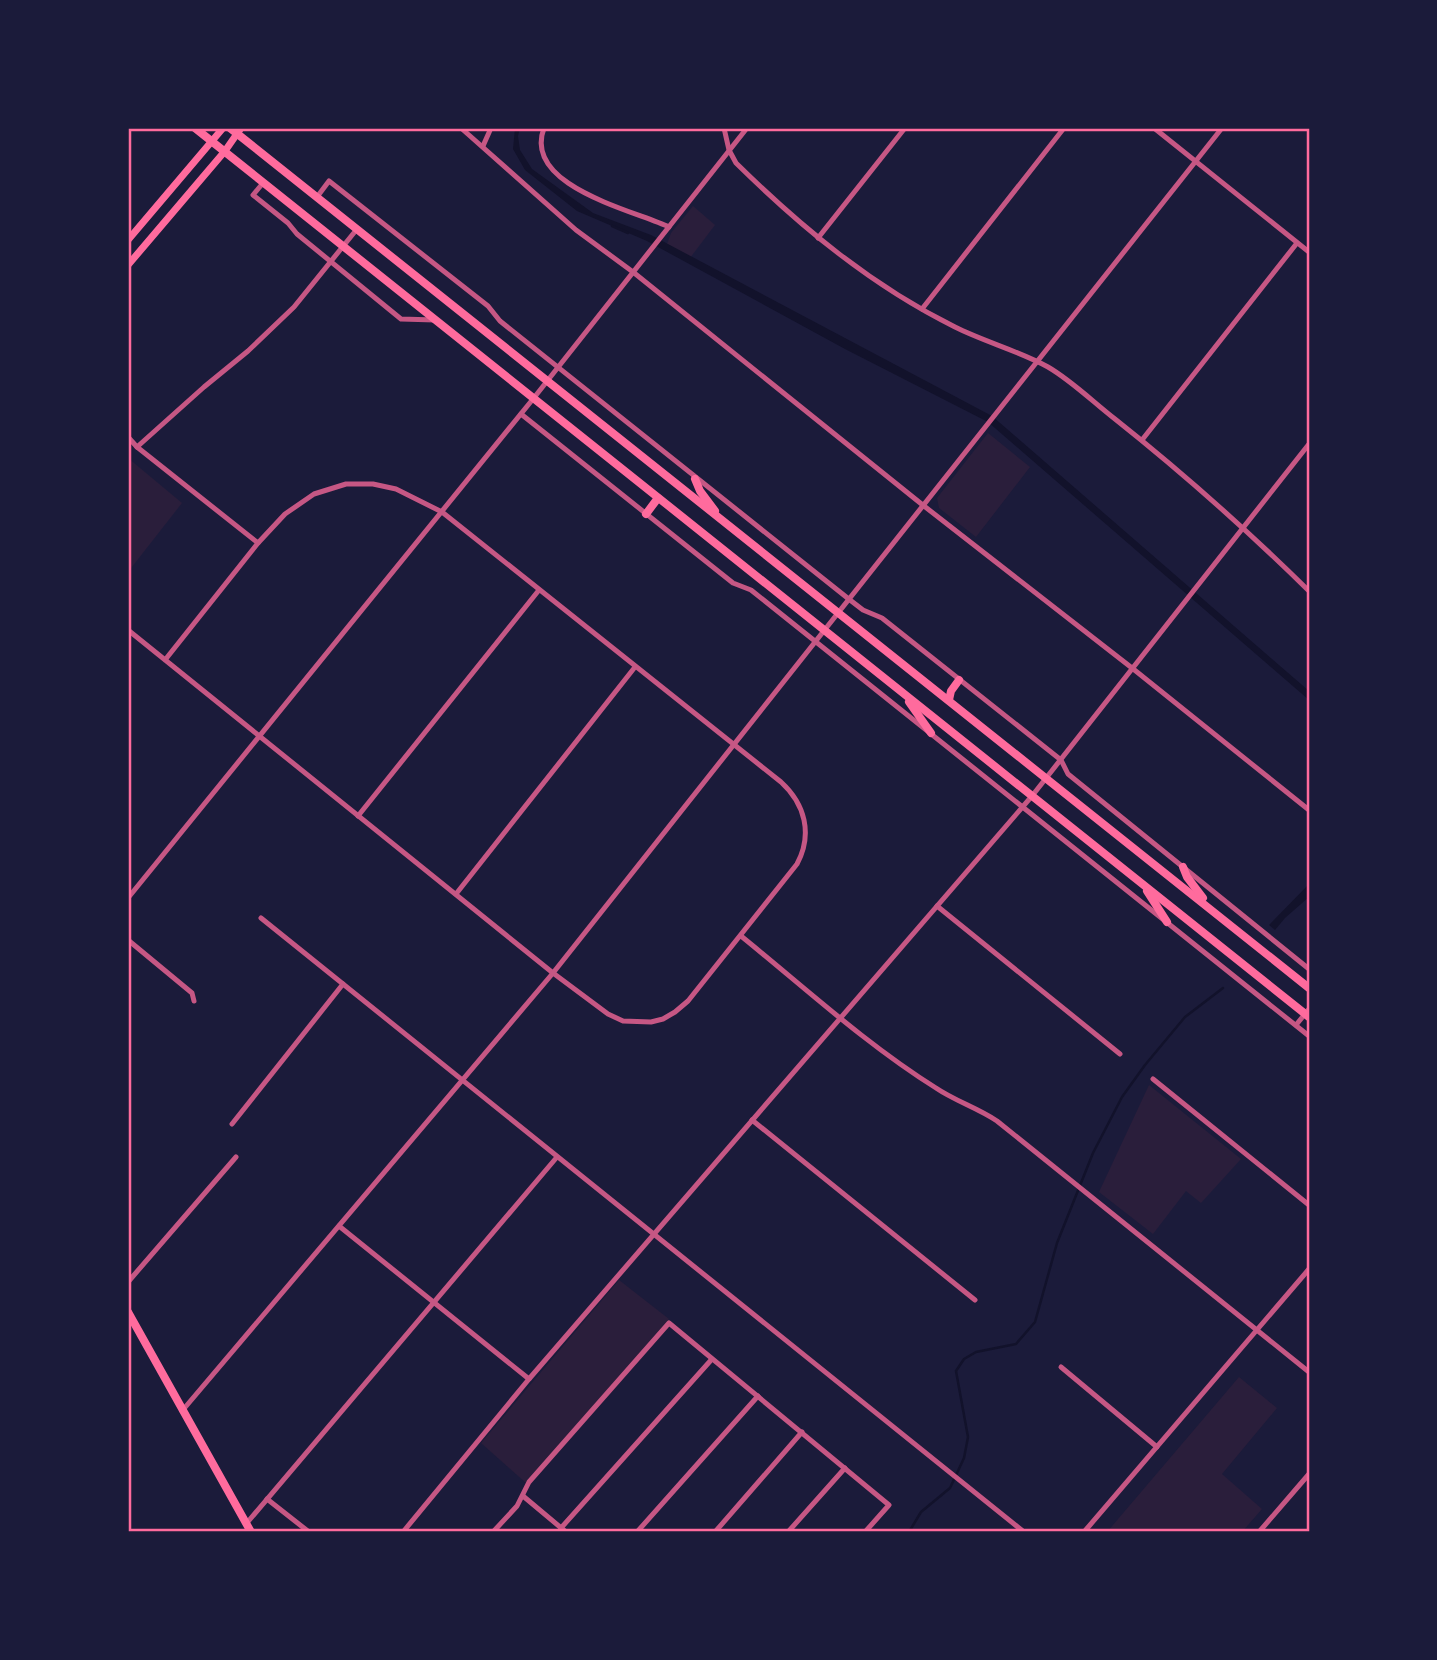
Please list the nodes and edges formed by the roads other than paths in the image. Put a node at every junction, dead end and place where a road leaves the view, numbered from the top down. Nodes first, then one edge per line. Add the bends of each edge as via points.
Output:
1 (195, 128) edge
2 (222, 128) edge
3 (230, 128) edge
4 (461, 128) edge
5 (491, 128) edge
6 (544, 128) edge
7 (724, 128) edge
8 (747, 128) edge
9 (905, 128) edge
10 (1064, 128) edge
11 (1154, 128) edge
12 (1222, 128) edge
13 (240, 131) edge
14 (212, 141) junction
15 (483, 146) junction
16 (729, 150) junction
17 (225, 151) junction
18 (1196, 161) junction
19 (263, 183) junction
20 (317, 197) junction
21 (669, 227) junction
22 (357, 229) junction
23 (818, 238) junction
24 (128, 240) edge
25 (1297, 243) junction
26 (343, 247) junction
27 (1309, 252) edge
28 (331, 261) junction
29 (128, 265) edge
30 (633, 272) junction
31 (922, 309) junction
32 (435, 320) junction
33 (1037, 362) junction
34 (558, 368) junction
35 (548, 381) junction
36 (533, 399) junction
37 (521, 414) junction
38 (128, 437) edge
39 (1142, 440) junction
40 (1309, 444) edge
41 (137, 447) junction
42 (695, 479) junction
43 (658, 498) junction
44 (924, 506) junction
45 (442, 512) junction
46 (646, 514) junction
47 (720, 519) junction
48 (1244, 527) junction
49 (258, 544) junction
50 (539, 590) junction
51 (1309, 591) edge
52 (850, 600) junction
53 (839, 614) junction
54 (128, 630) edge
55 (826, 631) junction
56 (817, 642) junction
57 (165, 660) junction
58 (635, 667) junction
59 (1132, 668) junction
60 (959, 680) junction
61 (901, 691) junction
62 (949, 700) junction
63 (931, 733) junction
64 (260, 736) junction
65 (734, 743) junction
66 (1061, 760) junction
67 (1046, 778) junction
68 (1032, 796) junction
69 (1023, 807) junction
70 (1309, 810) edge
71 (358, 816) junction
72 (1182, 867) junction
73 (1141, 883) junction
74 (456, 894) junction
75 (128, 898) edge
76 (937, 906) junction
77 (1211, 909) junction
78 (261, 918) dead end
79 (1167, 922) junction
80 (741, 936) junction
81 (128, 940) edge
82 (1309, 969) edge
83 (553, 973) junction
84 (343, 984) junction
85 (1309, 988) edge
86 (194, 1001) dead end
87 (1308, 1013) edge
88 (841, 1017) junction
89 (1296, 1025) junction
90 (1309, 1036) edge
91 (1120, 1054) dead end
92 (1153, 1079) dead end
93 (463, 1081) junction
94 (752, 1121) junction
95 (232, 1124) dead end
96 (236, 1157) dead end
97 (557, 1157) junction
98 (1309, 1205) edge
99 (339, 1226) junction
100 (653, 1234) junction
101 (1309, 1269) edge
102 (128, 1282) edge
103 (975, 1300) dead end
104 (436, 1303) junction
105 (128, 1312) edge
106 (1257, 1330) junction
107 (712, 1359) junction
108 (1061, 1367) dead end
109 (1309, 1372) edge
110 (529, 1379) junction
111 (758, 1396) junction
112 (182, 1411) junction
113 (802, 1433) junction
114 (1157, 1447) junction
115 (845, 1468) junction
116 (1309, 1474) edge
117 (523, 1496) junction
118 (267, 1499) junction
119 (246, 1524) junction
120 (563, 1530) edge
121 (251, 1532) edge
122 (309, 1532) edge
123 (403, 1532) edge
124 (493, 1532) edge
125 (637, 1532) edge
126 (715, 1532) edge
127 (788, 1532) edge
128 (865, 1532) edge
129 (1024, 1532) edge
130 (1084, 1532) edge
131 (1258, 1532) edge

1 - 14 main road
2 - 14 main road
3 - 13 main road
4 - 15 street
5 - 15 street
6 - 21 street via 541,146 546,161 569,184
7 - 16 street
8 - 16 street
9 - 23 street
10 - 31 street
11 - 18 street
12 - 18 street
13 - 17 main road
13 - 20 main road
14 - 17 main road
14 - 24 main road
15 - 30 street via 576,230
16 - 21 street
16 - 23 street via 760,187
17 - 19 main road
17 - 29 main road
18 - 25 street
18 - 33 street
19 - 26 main road
19 - 28 street via 253,195
20 - 22 main road
20 - 34 street via 329,181 488,306
21 - 30 street
22 - 26 street
22 - 35 main road
23 - 31 street
25 - 27 street
25 - 39 street
26 - 28 street
26 - 32 main road
28 - 32 street via 401,319
28 - 41 street via 294,307
30 - 34 street
30 - 44 street
31 - 33 street
32 - 36 main road
33 - 39 street
33 - 44 street
34 - 35 street
34 - 42 street
35 - 36 street
35 - 47 main road
36 - 37 street
36 - 43 main road
37 - 45 street
37 - 46 street
38 - 41 street
39 - 48 street
40 - 48 street
41 - 49 street
42 - 47 main road
42 - 52 street
43 - 46 main road
43 - 55 main road
44 - 52 street
44 - 59 street
45 - 49 street via 396,489 346,484 314,494 285,514
45 - 50 street
45 - 64 street
46 - 56 street
47 - 53 main road
48 - 51 street
48 - 59 street
49 - 57 street
50 - 58 street
50 - 71 street
52 - 53 street
52 - 60 street via 882,618
53 - 55 street
53 - 62 main road
54 - 57 street
55 - 56 street
55 - 61 main road
56 - 63 street
56 - 65 street
57 - 64 street
58 - 65 street
58 - 74 street
59 - 66 street
59 - 70 street
60 - 62 main road
60 - 66 street
61 - 63 main road
61 - 68 main road
62 - 67 main road
63 - 69 street
64 - 71 street
64 - 75 street
65 - 80 street via 793,794 803,812 806,832 797,864
65 - 83 street
66 - 67 street
66 - 72 street via 1068,774
67 - 68 street
67 - 77 main road
68 - 69 street
68 - 73 main road
69 - 76 street
69 - 79 street
71 - 74 street
72 - 77 main road
72 - 82 street
73 - 79 main road
73 - 87 main road
74 - 83 street
76 - 88 street
76 - 91 street
77 - 85 main road
78 - 84 street
79 - 89 street
80 - 83 street via 688,1001 651,1022 623,1021 608,1014
80 - 88 street
81 - 86 street via 192,993
83 - 93 street
84 - 93 street
84 - 95 street
87 - 89 street
88 - 94 street
88 - 106 street via 939,1090 997,1121
89 - 90 street
92 - 98 street
93 - 97 street
93 - 99 street
94 - 100 street
94 - 103 street
96 - 102 street
97 - 100 street
97 - 104 street
99 - 104 street
99 - 112 street
100 - 110 street
100 - 129 street
101 - 106 street
104 - 110 street
104 - 118 street
105 - 112 main road
106 - 109 street
106 - 114 street
107 - 111 street
107 - 117 street via 669,1323 529,1482
107 - 120 street
108 - 114 street
110 - 123 street
111 - 113 street
111 - 125 street
112 - 119 main road
113 - 115 street
113 - 126 street
114 - 130 street
115 - 127 street
115 - 128 street via 889,1505
116 - 131 street
117 - 120 street
117 - 124 street
118 - 119 street
118 - 122 street
119 - 121 main road

